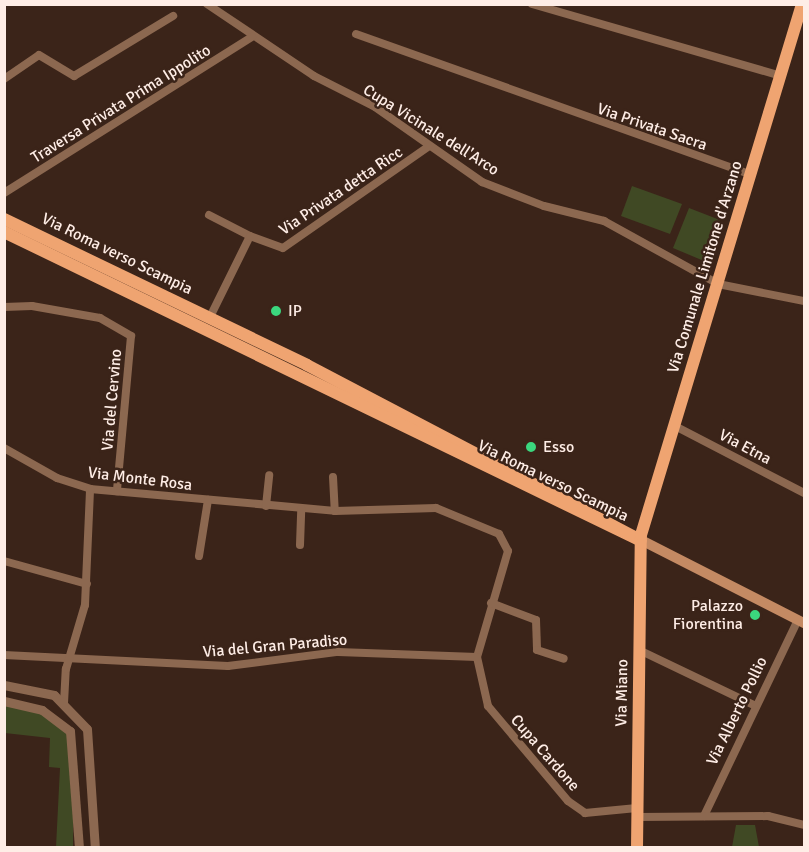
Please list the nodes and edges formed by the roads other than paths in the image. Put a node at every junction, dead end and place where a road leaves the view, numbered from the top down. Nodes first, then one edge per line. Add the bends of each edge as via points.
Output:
1 (207, 4) edge
2 (532, 4) edge
3 (802, 4) edge
4 (173, 16) dead end
5 (356, 33) dead end
6 (252, 37) junction
7 (781, 76) junction
8 (4, 79) edge
9 (429, 147) junction
10 (751, 175) junction
11 (4, 193) edge
12 (209, 215) dead end
13 (4, 219) edge
14 (4, 232) edge
15 (250, 236) junction
16 (718, 284) junction
17 (804, 301) edge
18 (4, 307) edge
19 (210, 321) junction
20 (674, 425) junction
21 (4, 448) edge
22 (269, 475) dead end
23 (333, 477) dead end
24 (90, 489) junction
25 (117, 491) junction
26 (804, 494) edge
27 (208, 500) junction
28 (266, 506) junction
29 (301, 509) junction
30 (335, 511) junction
31 (641, 540) junction
32 (300, 545) dead end
33 (199, 555) dead end
34 (4, 561) edge
35 (87, 584) junction
36 (491, 603) junction
37 (801, 621) edge
38 (639, 650) junction
39 (4, 655) edge
40 (477, 657) junction
41 (69, 658) junction
42 (564, 659) dead end
43 (4, 685) edge
44 (4, 701) edge
45 (64, 703) junction
46 (754, 705) junction
47 (637, 813) junction
48 (704, 816) junction
49 (804, 825) edge
50 (79, 848) edge
51 (95, 848) edge
52 (637, 848) edge

1 - 6 street, Cupa Vicinale dell'Arco
2 - 7 street
3 - 7 main road, Via Comunale Limitone d'Arzano
4 - 8 street via 74,76 39,55
5 - 10 street, Via Privata Sacra
6 - 9 street, Cupa Vicinale dell'Arco via 375,107
6 - 11 street, Traversa Privata Prima Ippolito
7 - 10 main road, Via Comunale Limitone d'Arzano
9 - 15 street, Via Privata detta Ricc via 284,248
9 - 16 street, Cupa Vicinale dell'Arco via 482,182 544,206 604,221
10 - 16 main road, Via Comunale Limitone d'Arzano
12 - 15 street
13 - 19 main road, Via Roma verso Scampia
14 - 19 main road, Via Roma verso Scampia
15 - 19 street
16 - 17 street, Cupa Vicinale dell'Arco
16 - 20 main road, Via Comunale Limitone d'Arzano
18 - 25 street, Via del Cervino via 32,306 100,318 131,336
19 - 31 main road, Via Roma verso Scampia via 364,394
19 - 31 main road, Via Roma verso Scampia via 432,440
20 - 26 street, Via Etna
20 - 31 main road, Via Comunale Limitone d'Arzano
21 - 24 street, Via Monte Rosa via 57,478
22 - 28 street
23 - 30 street
24 - 25 street, Via Monte Rosa
24 - 35 street
25 - 27 street, Via Monte Rosa
27 - 28 street, Via Monte Rosa
27 - 33 street, Via Monte Rosa
28 - 29 street, Via Monte Rosa
29 - 30 street, Via Monte Rosa
29 - 32 street
30 - 36 street, Via Monte Rosa via 436,508 499,534 508,551
31 - 37 main road
31 - 38 main road, Via Miano
34 - 35 street
35 - 41 street
36 - 40 street, Via Monte Rosa
36 - 42 street via 536,620 537,650
37 - 46 street, Via Alberto Pollio
38 - 46 street
38 - 47 main road, Via Miano
39 - 41 street, Via del Gran Paradiso
40 - 41 street, Via del Gran Paradiso via 338,652 228,666
40 - 47 street, Cupa Cardone via 488,706 568,801 585,813
41 - 45 street
43 - 45 street via 54,695
44 - 50 street via 36,707 70,731 74,743
45 - 51 street via 87,729
46 - 48 street, Via Alberto Pollio
47 - 48 street, Cupa Cardone
47 - 52 main road, Via Miano
48 - 49 street, Cupa Cardone via 768,816

